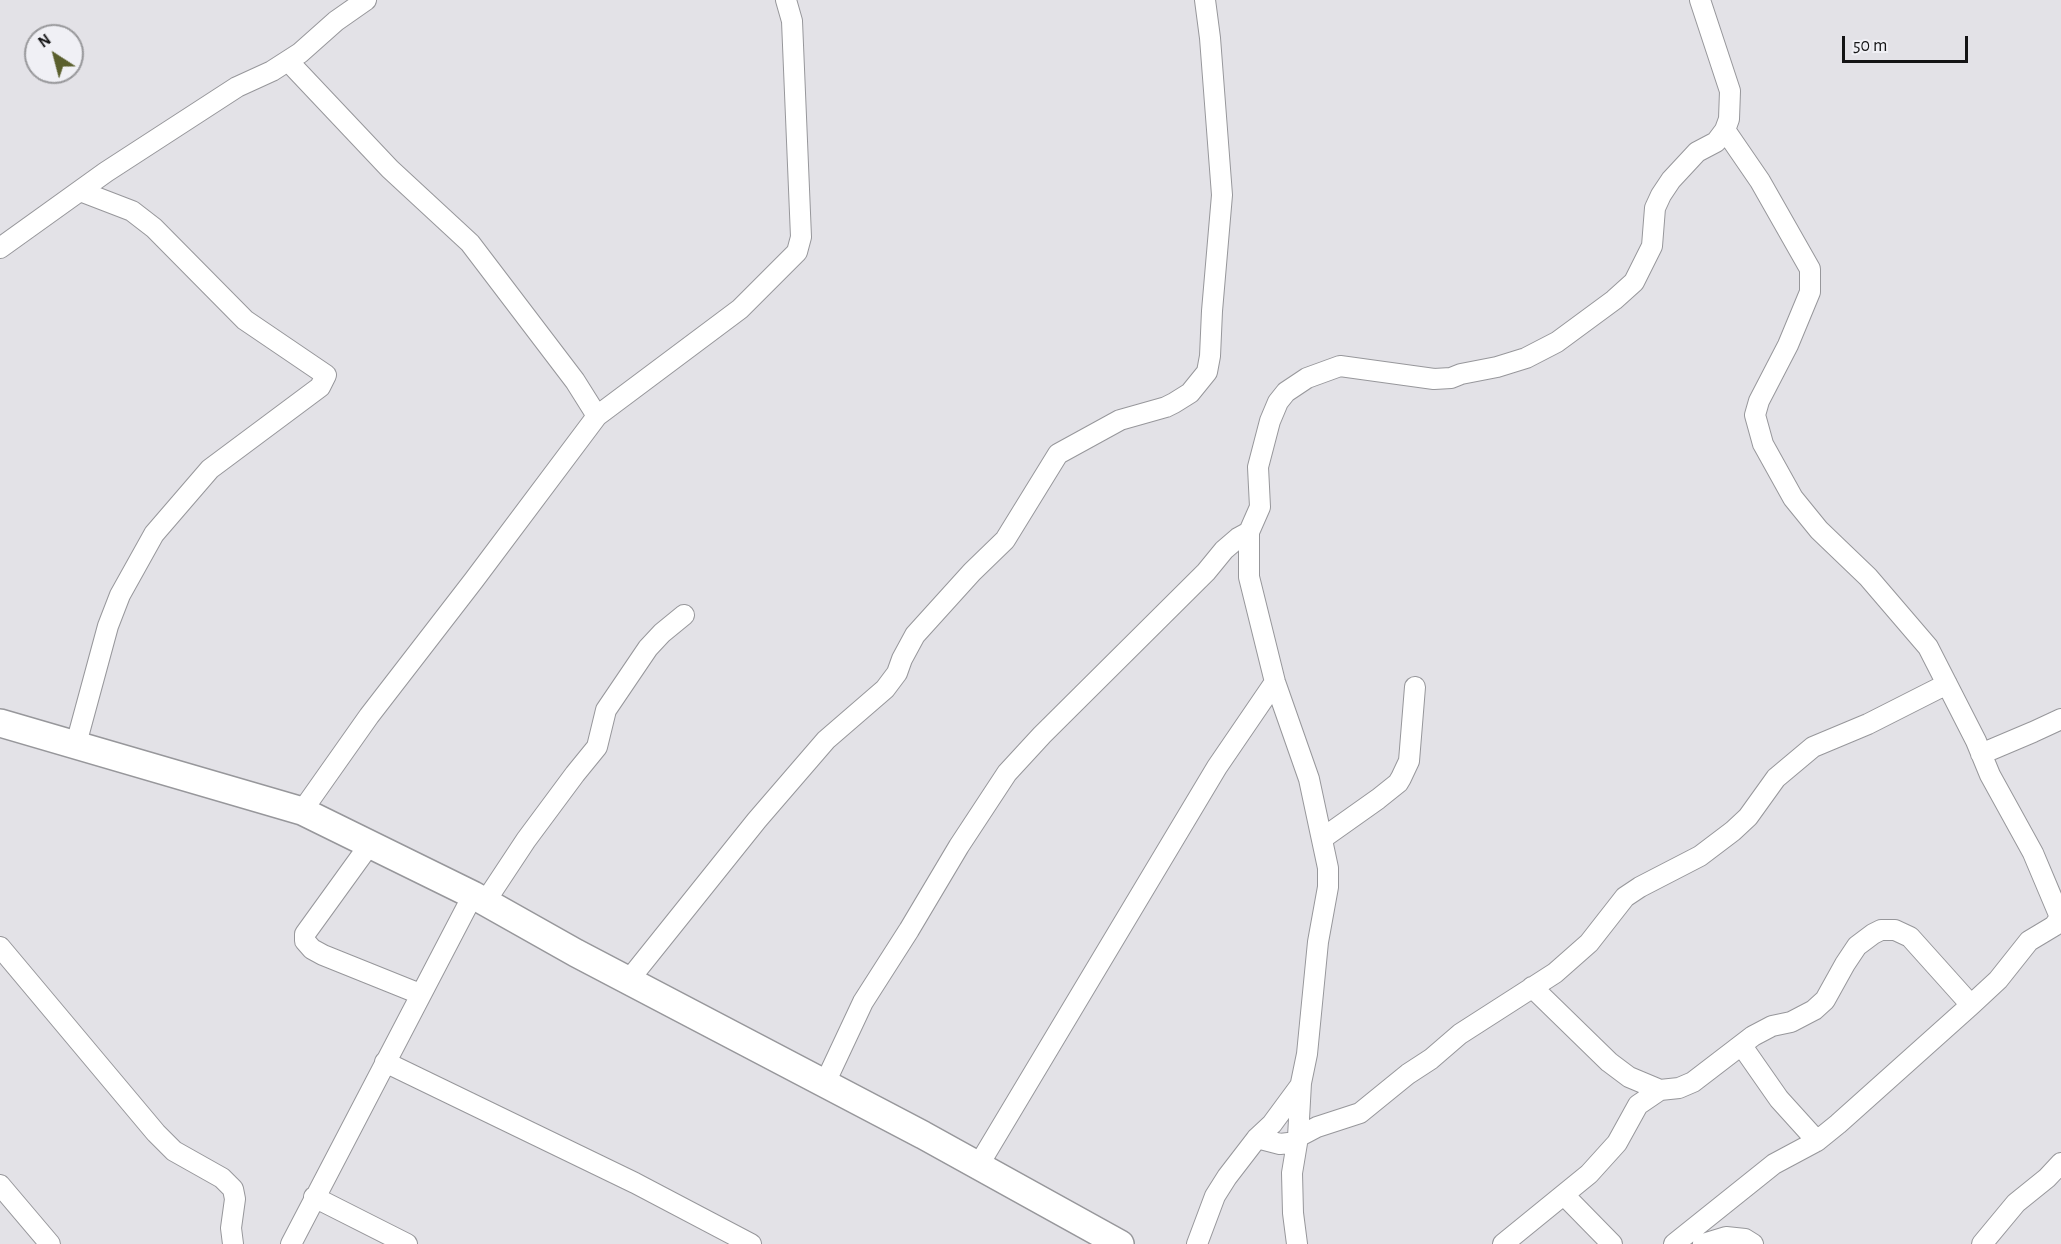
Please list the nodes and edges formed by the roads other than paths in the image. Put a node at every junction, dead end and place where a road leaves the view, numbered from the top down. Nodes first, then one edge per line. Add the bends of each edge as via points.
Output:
1 (366, 0) edge
2 (786, 0) edge
3 (1205, 0) edge
4 (1700, 0) edge
5 (288, 61) junction
6 (1725, 129) junction
7 (80, 191) junction
8 (0, 248) edge
9 (597, 416) junction
10 (1250, 532) junction
11 (684, 615) dead end
12 (1275, 682) junction
13 (1947, 684) junction
14 (1415, 687) dead end
15 (2061, 718) edge
16 (0, 723) edge
17 (76, 744) junction
18 (1981, 754) junction
19 (302, 811) junction
20 (1349, 818) junction
21 (1323, 838) junction
22 (370, 844) junction
23 (1328, 868) junction
24 (479, 898) junction
25 (2060, 922) edge
26 (0, 947) edge
27 (628, 981) junction
28 (1532, 987) junction
29 (420, 994) junction
30 (1971, 1005) junction
31 (1742, 1046) junction
32 (385, 1062) junction
33 (1629, 1077) junction
34 (825, 1083) junction
35 (1301, 1083) junction
36 (1660, 1090) junction
37 (1638, 1105) junction
38 (1257, 1138) junction
39 (1298, 1140) junction
40 (1817, 1141) junction
41 (2061, 1163) edge
42 (978, 1166) junction
43 (0, 1185) edge
44 (1564, 1195) junction
45 (314, 1197) junction
46 (50, 1244) edge
47 (233, 1244) edge
48 (291, 1244) edge
49 (407, 1244) edge
50 (751, 1244) edge
51 (1120, 1244) edge
52 (1197, 1244) edge
53 (1297, 1244) edge
54 (1503, 1244) edge
55 (1612, 1244) edge
56 (1674, 1244) edge
57 (1703, 1244) edge
58 (1753, 1244) edge
59 (1982, 1244) edge

1 - 5 street
2 - 9 street via 792,21 801,228 797,252 740,309
3 - 27 street via 1222,195 1207,372 1190,393 1173,403 1120,420 1058,454 1005,540 915,635 885,689 826,740
4 - 6 street via 1730,91
5 - 7 street via 237,87
5 - 9 street via 390,169 470,243
6 - 10 street via 1716,142 1697,152 1661,195 1655,208 1652,246 1634,282 1542,351 1451,378 1340,366 1306,378 1286,392 1278,402 1262,448 1258,467 1260,507
6 - 13 street via 1810,269 1810,292 1755,415 1763,444 1792,498 1928,647
7 - 8 street
7 - 17 street via 132,211 154,228 245,320 326,375 320,387 210,469 154,534 120,595 108,626
9 - 19 street via 369,716
10 - 12 street via 1249,577
10 - 34 street via 1224,550 1007,773 862,1002
11 - 24 street via 648,648 606,710 597,747
12 - 21 street via 1309,779
12 - 42 street via 1217,767
13 - 18 street
13 - 28 street via 1813,747 1776,778 1733,831 1700,856 1625,897 1589,943
14 - 20 street via 1409,761 1401,778
15 - 18 street
16 - 17 street
17 - 19 street
18 - 25 street via 2033,853
19 - 22 street
20 - 21 street
20 - 23 street
21 - 23 street
22 - 24 street
22 - 29 street via 305,934 305,941 323,955
23 - 35 street
24 - 27 street
24 - 29 street
25 - 30 street via 2029,941 1998,980
26 - 47 street via 156,1133 174,1150 222,1178 232,1189
27 - 34 street
28 - 33 street
28 - 39 street via 1460,1034 1360,1113 1317,1127
29 - 32 street
30 - 31 street via 1910,937 1886,929 1857,946 1825,1000 1814,1010 1791,1022 1772,1026
30 - 40 street
31 - 36 street via 1693,1082
31 - 40 street via 1779,1099
32 - 45 street
32 - 50 street
33 - 36 street
33 - 37 street
34 - 42 street
35 - 38 street
35 - 39 street
36 - 37 street
37 - 44 street via 1617,1143
38 - 39 street via 1280,1144
38 - 52 street via 1215,1196
39 - 53 street via 1292,1173
40 - 56 street via 1774,1164
41 - 59 street via 2016,1203
42 - 51 street
43 - 46 street
44 - 54 street
44 - 55 street
45 - 48 street
45 - 49 street
57 - 58 street via 1726,1237

